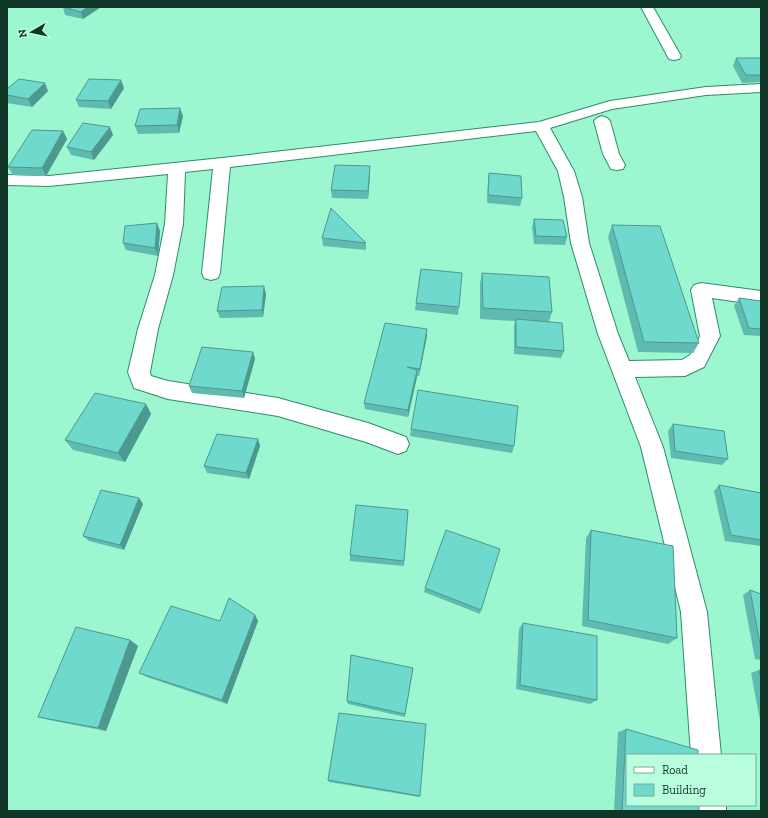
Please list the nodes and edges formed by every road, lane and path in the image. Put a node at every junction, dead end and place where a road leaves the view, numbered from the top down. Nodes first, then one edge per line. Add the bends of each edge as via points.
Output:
1 (647, 7) edge
2 (674, 56) dead end
3 (761, 88) edge
4 (602, 121) dead end
5 (541, 126) junction
6 (222, 163) junction
7 (617, 165) dead end
8 (177, 168) junction
9 (7, 180) edge
10 (211, 273) dead end
11 (761, 298) edge
12 (622, 369) junction
13 (398, 444) dead end
14 (706, 754) edge

1 - 2 street
3 - 5 street via 706,91 610,105
4 - 7 street via 611,154
5 - 6 street
5 - 12 street via 566,171 580,243 608,334
6 - 8 street
6 - 10 street
8 - 9 street via 49,181
8 - 13 street via 174,224 164,275 148,329 139,372 142,382 168,390 278,407
11 - 12 street via 701,290 710,336 697,362 685,368
12 - 14 street via 652,447 694,612

